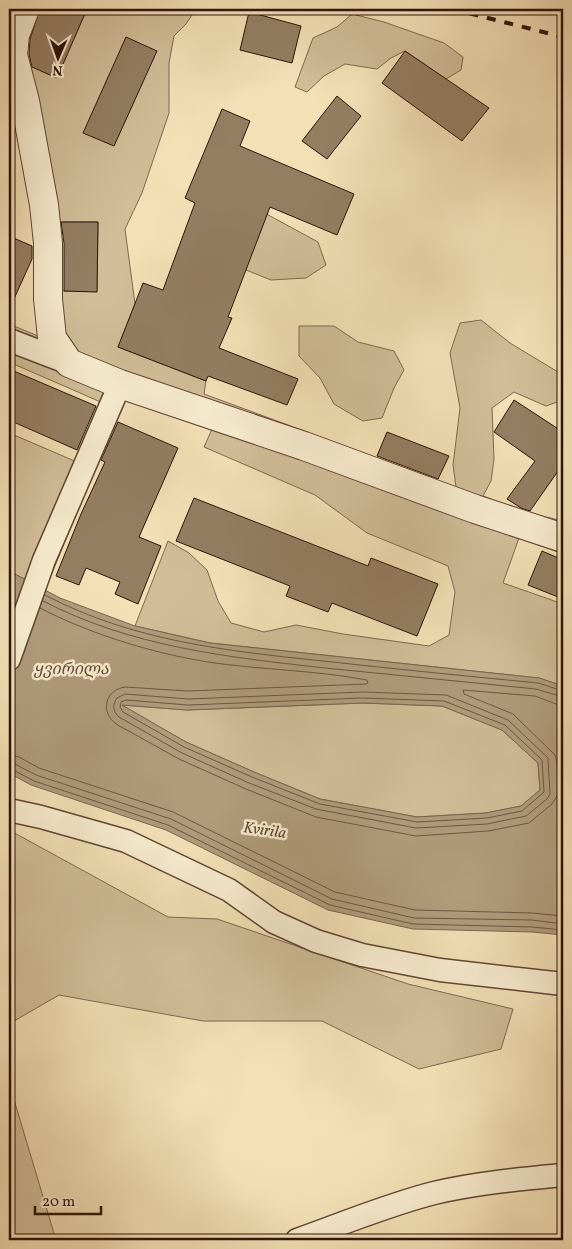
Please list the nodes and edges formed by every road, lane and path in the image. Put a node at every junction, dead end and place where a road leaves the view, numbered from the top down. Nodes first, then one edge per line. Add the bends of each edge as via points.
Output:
1 (24, 9) edge
2 (9, 340) edge
3 (69, 363) junction
4 (120, 384) junction
5 (563, 538) edge
6 (9, 658) edge
7 (9, 810) edge
8 (563, 984) edge
9 (563, 1175) edge
10 (297, 1240) edge

1 - 3 street via 15,35 13,55 44,205 52,338
2 - 3 street
3 - 4 street
4 - 5 street
4 - 6 street via 44,560
7 - 8 street via 126,841 229,890 274,922 316,942 362,955 440,970
9 - 10 street via 435,1193

